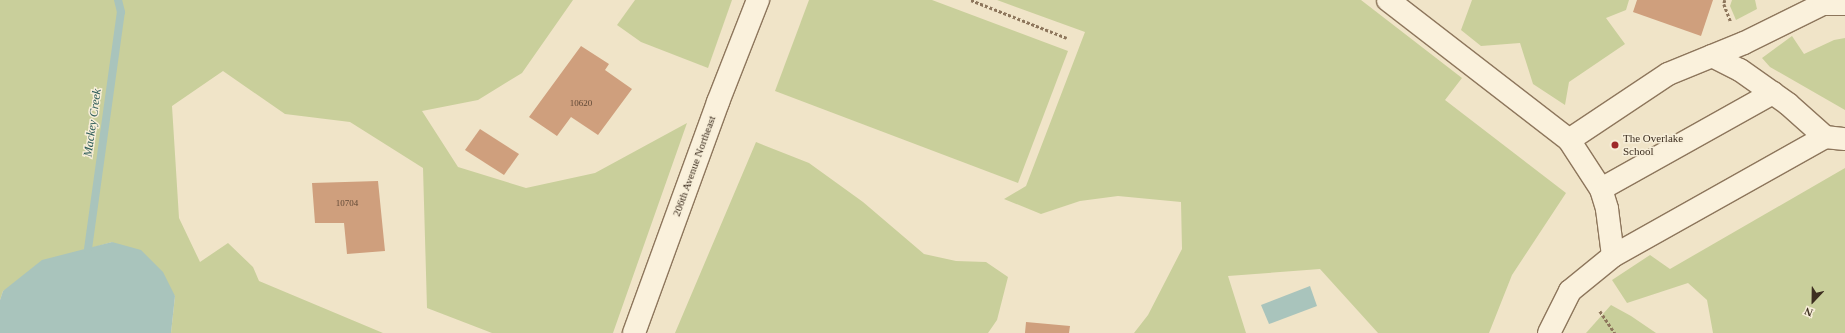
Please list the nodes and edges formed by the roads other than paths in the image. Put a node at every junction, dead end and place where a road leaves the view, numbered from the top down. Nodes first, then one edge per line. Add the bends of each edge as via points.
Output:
1 (758, 0) edge
2 (1388, 0) edge
3 (1845, 4) edge
4 (1712, 56) junction
5 (1773, 93) junction
6 (1835, 138) edge
7 (1569, 140) junction
8 (1601, 189) junction
9 (1613, 256) junction
10 (634, 333) edge
11 (1549, 333) edge

1 - 10 street, 206th Avenue Northeast
2 - 7 street
3 - 4 street via 1823,4
4 - 5 street via 1740,70
4 - 7 street via 1668,74
5 - 6 street
5 - 8 street
6 - 9 street
7 - 8 street
8 - 9 street via 1607,210
9 - 11 street via 1570,291

